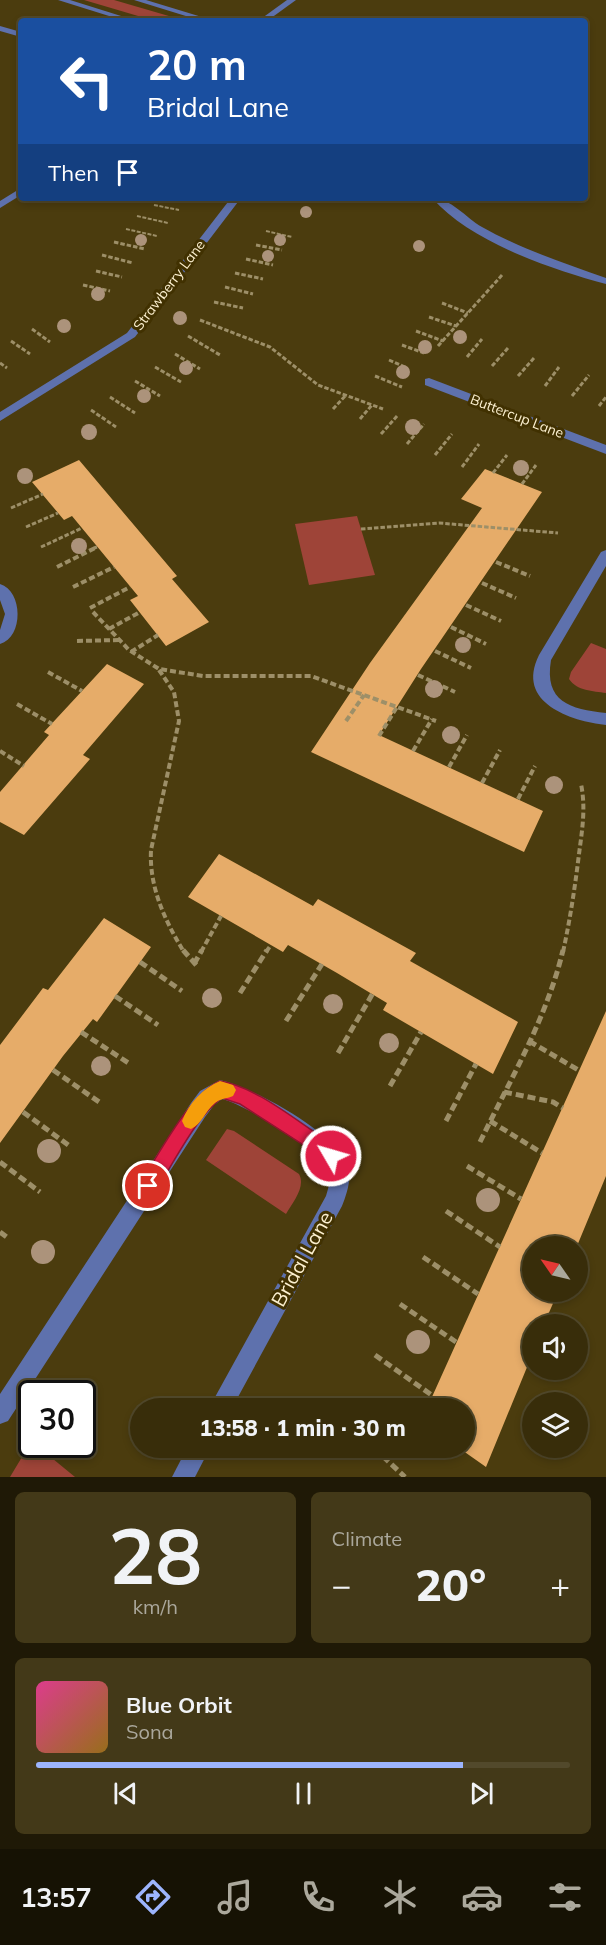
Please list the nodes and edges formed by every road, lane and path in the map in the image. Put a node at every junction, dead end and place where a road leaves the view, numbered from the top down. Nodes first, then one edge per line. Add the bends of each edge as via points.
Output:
1 (62, 0) edge
2 (138, 0) edge
3 (291, 0) edge
4 (123, 18) edge
5 (200, 18) edge
6 (266, 18) edge
7 (0, 28) edge
8 (18, 34) edge
9 (18, 192) edge
10 (234, 201) edge
11 (441, 201) edge
12 (0, 205) edge
13 (154, 205) dead end
14 (179, 210) dead end
15 (137, 216) dead end
16 (168, 223) dead end
17 (126, 229) dead end
18 (266, 231) dead end
19 (157, 236) dead end
20 (292, 237) dead end
21 (114, 242) dead end
22 (256, 245) dead end
23 (145, 249) dead end
24 (282, 250) dead end
25 (102, 255) dead end
26 (246, 259) dead end
27 (134, 263) dead end
28 (273, 265) dead end
29 (96, 271) dead end
30 (235, 273) dead end
31 (504, 273) dead end
32 (122, 277) dead end
33 (263, 279) dead end
34 (606, 281) edge
35 (83, 285) dead end
36 (225, 287) dead end
37 (110, 291) dead end
38 (253, 294) dead end
39 (214, 302) dead end
40 (442, 303) dead end
41 (243, 308) dead end
42 (468, 313) junction
43 (429, 317) dead end
44 (200, 320) dead end
45 (456, 326) junction
46 (32, 329) dead end
47 (416, 331) dead end
48 (188, 336) dead end
49 (482, 339) dead end
50 (11, 341) dead end
51 (443, 341) junction
52 (50, 342) dead end
53 (402, 345) dead end
54 (438, 346) dead end
55 (508, 348) dead end
56 (30, 354) dead end
57 (175, 354) dead end
58 (220, 355) dead end
59 (430, 356) dead end
60 (467, 357) dead end
61 (534, 358) dead end
62 (0, 363) edge
63 (492, 366) dead end
64 (155, 367) dead end
65 (560, 367) dead end
66 (7, 368) dead end
67 (200, 369) dead end
68 (589, 375) dead end
69 (375, 376) dead end
70 (519, 376) dead end
71 (135, 381) dead end
72 (181, 382) dead end
73 (429, 382) dead end
74 (544, 386) dead end
75 (402, 387) dead end
76 (346, 395) junction
77 (160, 396) dead end
78 (572, 396) dead end
79 (110, 397) dead end
80 (606, 397) edge
81 (372, 405) junction
82 (599, 406) dead end
83 (333, 409) dead end
84 (383, 409) dead end
85 (91, 410) dead end
86 (135, 413) dead end
87 (398, 415) dead end
88 (0, 417) edge
89 (360, 419) dead end
90 (424, 424) dead end
91 (116, 427) dead end
92 (381, 434) dead end
93 (452, 434) dead end
94 (407, 444) dead end
95 (479, 444) dead end
96 (606, 450) edge
97 (435, 455) dead end
98 (507, 455) dead end
99 (536, 465) dead end
100 (462, 467) dead end
101 (493, 473) dead end
102 (522, 484) dead end
103 (43, 494) dead end
104 (11, 508) dead end
105 (58, 513) dead end
106 (26, 527) dead end
107 (82, 528) dead end
108 (361, 529) dead end
109 (558, 533) dead end
110 (41, 547) dead end
111 (97, 547) dead end
112 (606, 555) edge
113 (496, 562) dead end
114 (57, 567) dead end
115 (114, 567) dead end
116 (530, 576) dead end
117 (482, 583) dead end
118 (73, 587) dead end
119 (130, 587) dead end
120 (0, 589) edge
121 (516, 598) dead end
122 (466, 605) dead end
123 (90, 608) dead end
124 (93, 612) dead end
125 (140, 612) dead end
126 (501, 621) dead end
127 (451, 627) dead end
128 (109, 629) junction
129 (158, 635) dead end
130 (0, 639) edge
131 (119, 640) junction
132 (77, 641) dead end
133 (486, 644) dead end
134 (435, 651) dead end
135 (131, 652) junction
136 (471, 668) dead end
137 (159, 669) junction
138 (48, 672) dead end
139 (418, 675) dead end
140 (82, 691) dead end
141 (454, 692) dead end
142 (364, 695) junction
143 (17, 704) dead end
144 (397, 707) junction
145 (606, 719) edge
146 (346, 721) dead end
147 (52, 724) dead end
148 (467, 735) dead end
149 (379, 736) dead end
150 (500, 750) dead end
151 (0, 751) edge
152 (413, 751) dead end
153 (24, 766) dead end
154 (535, 766) dead end
155 (449, 767) dead end
156 (482, 783) dead end
157 (581, 784) dead end
158 (518, 799) dead end
159 (221, 916) dead end
160 (271, 945) dead end
161 (140, 962) dead end
162 (322, 964) dead end
163 (182, 991) dead end
164 (240, 993) dead end
165 (373, 993) dead end
166 (116, 996) dead end
167 (286, 1021) dead end
168 (158, 1025) dead end
169 (81, 1032) dead end
170 (421, 1032) dead end
171 (529, 1041) junction
172 (338, 1053) dead end
173 (130, 1064) dead end
174 (476, 1064) dead end
175 (53, 1070) dead end
176 (580, 1071) dead end
177 (390, 1086) dead end
178 (504, 1092) junction
179 (102, 1104) dead end
180 (563, 1108) dead end
181 (23, 1112) dead end
182 (446, 1121) dead end
183 (490, 1121) junction
184 (480, 1142) dead end
185 (71, 1147) dead end
186 (542, 1153) dead end
187 (0, 1162) edge
188 (467, 1166) dead end
189 (40, 1191) dead end
190 (521, 1199) dead end
191 (446, 1211) dead end
192 (0, 1232) edge
193 (8, 1238) dead end
194 (500, 1247) dead end
195 (423, 1257) dead end
196 (478, 1294) dead end
197 (400, 1304) dead end
198 (456, 1342) dead end
199 (375, 1355) dead end
200 (433, 1396) dead end
201 (226, 1398) edge
202 (0, 1413) edge
203 (193, 1458) edge
204 (385, 1458) edge
205 (183, 1477) edge
206 (405, 1477) edge

1 - 4 street
2 - 5 street
3 - 6 street
7 - 8 street
9 - 12 street
10 - 88 street, Strawberry Lane via 131,335
11 - 34 street via 484,233
13 - 14 path
15 - 16 path
17 - 19 path
18 - 20 path
21 - 23 path
22 - 24 path
25 - 27 path
26 - 28 path
29 - 32 path
30 - 33 path
31 - 42 path
35 - 37 path
36 - 38 path
39 - 41 path
40 - 42 path
42 - 45 path
43 - 45 path
44 - 76 path via 270,346 318,385
45 - 51 path
46 - 52 path
47 - 51 path
48 - 58 path
49 - 60 path
50 - 56 path
51 - 54 path
53 - 59 path
55 - 63 path
57 - 67 path
61 - 70 path
62 - 66 path
64 - 72 path
65 - 74 path
68 - 78 path
69 - 75 path
71 - 77 path
73 - 96 street, Buttercup Lane
76 - 81 path
76 - 83 path
79 - 86 path
80 - 82 path
81 - 84 path
81 - 89 path
85 - 91 path
87 - 92 path
90 - 94 path
93 - 97 path
95 - 100 path
98 - 101 path
99 - 102 path
103 - 104 path
105 - 106 path
107 - 110 path
108 - 109 path via 439,524
111 - 114 path
112 - 145 street via 544,659 539,675 542,690 556,704 584,716
113 - 116 path
115 - 118 path
117 - 121 path
119 - 123 path
120 - 130 street via 10,602 13,616
122 - 126 path
124 - 128 path
125 - 128 path
127 - 133 path
128 - 131 path
129 - 135 path
131 - 132 path
131 - 135 path
134 - 136 path
135 - 137 path
137 - 142 path via 203,676 311,676
137 - 159 path via 174,692 179,720 151,850 154,889 189,960 196,965
138 - 140 path
139 - 141 path
142 - 144 path
142 - 146 path
143 - 147 path
144 - 149 path
144 - 152 path via 434,720
148 - 155 path
150 - 156 path
151 - 153 path
154 - 158 path
157 - 171 path via 582,825 568,926 552,987
160 - 164 path
161 - 163 path
162 - 167 path
165 - 172 path
166 - 168 path
169 - 173 path
170 - 177 path
171 - 176 path
171 - 178 path
174 - 182 path
175 - 179 path
178 - 180 path via 553,1102
178 - 183 path
181 - 185 path
183 - 184 path
183 - 186 path
187 - 189 path
188 - 190 path
191 - 194 path
192 - 193 path
195 - 196 path
197 - 198 path
199 - 200 path
201 - 202 street, Bridal Lane via 335,1199 339,1169 322,1147 246,1098 220,1089 198,1110
203 - 205 street
204 - 206 path

